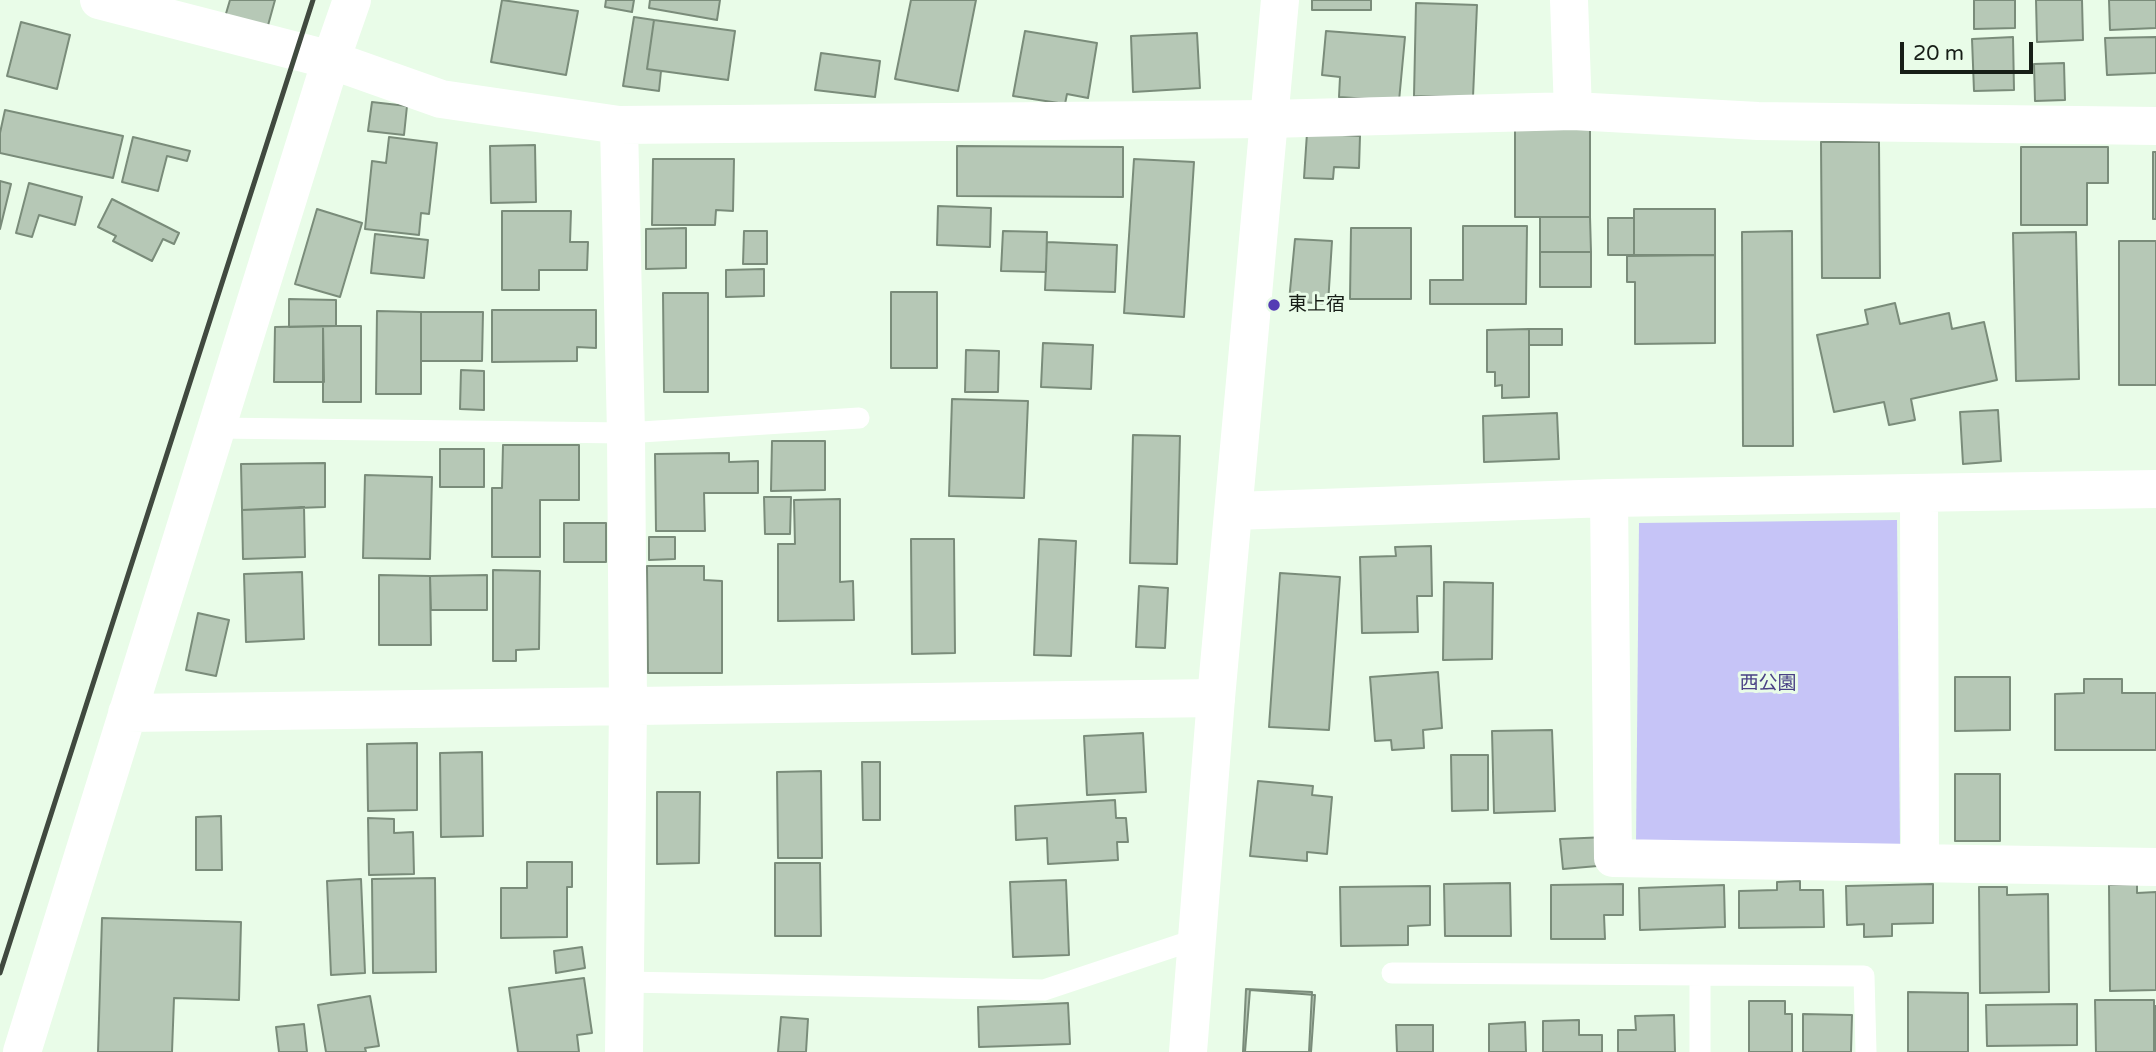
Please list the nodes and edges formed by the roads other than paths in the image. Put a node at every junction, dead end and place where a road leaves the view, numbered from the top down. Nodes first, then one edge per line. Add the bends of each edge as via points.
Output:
1 (99, 0) edge
2 (352, 0) edge
3 (1280, 0) edge
4 (1569, 0) edge
5 (331, 60) junction
6 (1573, 111) junction
7 (1269, 119) junction
8 (618, 125) junction
9 (2156, 127) edge
10 (859, 418) dead end
11 (216, 428) junction
12 (626, 433) junction
13 (2156, 489) edge
14 (1919, 493) junction
15 (1609, 498) junction
16 (1234, 511) junction
17 (1216, 698) junction
18 (628, 706) junction
19 (127, 713) junction
20 (1920, 863) junction
21 (2156, 867) edge
22 (1197, 939) junction
23 (1392, 973) dead end
24 (1700, 975) junction
25 (625, 982) junction
26 (22, 1052) edge
27 (624, 1052) edge
28 (1188, 1052) edge
29 (1700, 1052) edge
30 (1866, 1052) edge

1 - 5 street
2 - 5 street
3 - 7 street
4 - 6 street
5 - 8 street via 441,99
5 - 11 street
6 - 7 street
6 - 9 street via 1758,121
7 - 8 street
7 - 16 street
8 - 12 street
10 - 12 lane
11 - 12 lane
11 - 19 street
12 - 18 street
13 - 14 street
14 - 15 street
14 - 20 street
15 - 16 street
15 - 20 street via 1613,858
16 - 17 street
17 - 18 street
17 - 22 street
18 - 19 street
18 - 25 street
19 - 26 street
20 - 21 street
22 - 25 lane via 1044,990
22 - 28 street
23 - 24 lane
24 - 29 lane
24 - 30 lane via 1864,976
25 - 27 street

